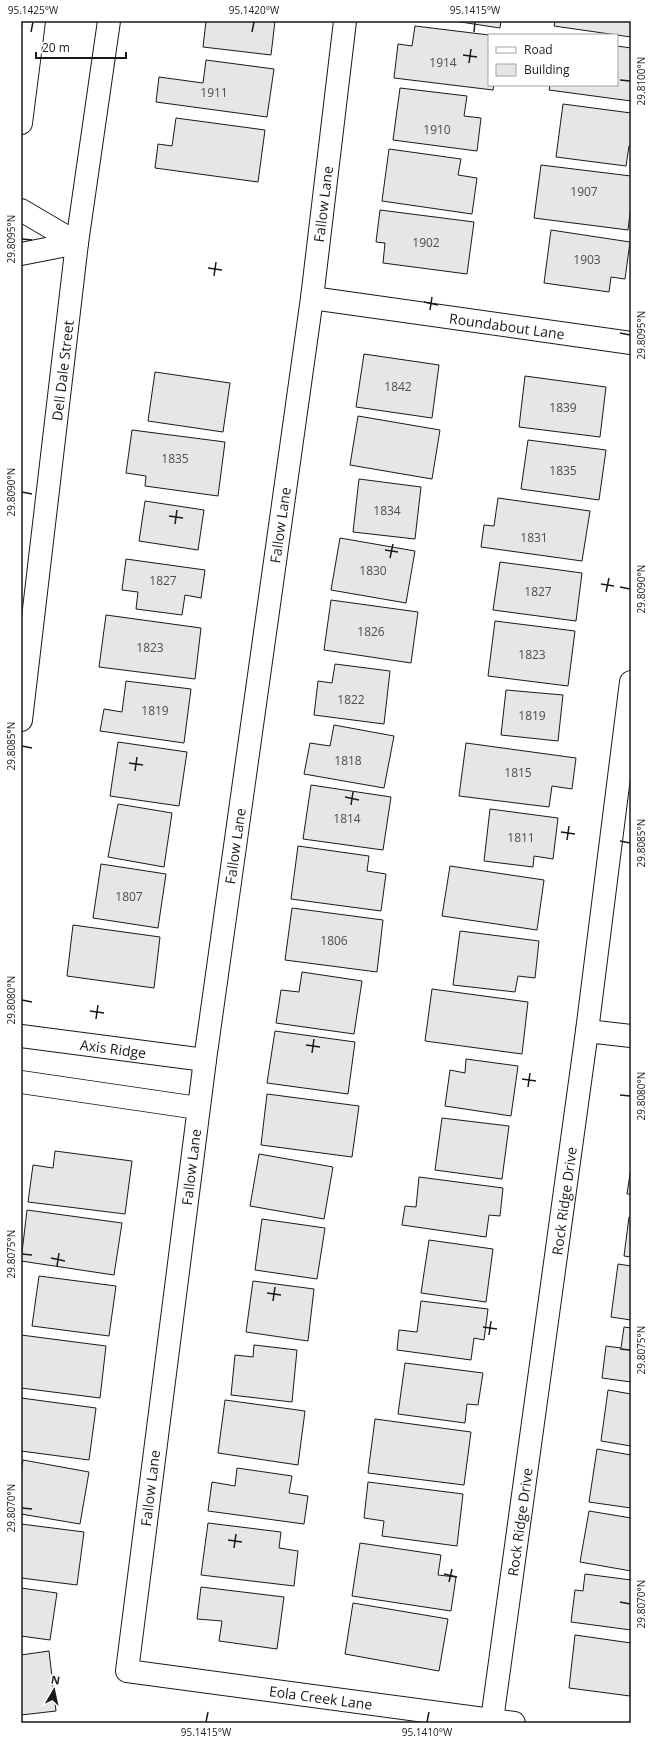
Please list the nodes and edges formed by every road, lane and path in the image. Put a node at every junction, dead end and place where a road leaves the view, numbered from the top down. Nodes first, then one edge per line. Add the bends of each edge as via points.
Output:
1 (34, 21) edge
2 (109, 21) edge
3 (345, 21) edge
4 (21, 123) edge
5 (21, 210) edge
6 (77, 243) junction
7 (21, 254) edge
8 (312, 298) junction
9 (631, 343) edge
10 (631, 682) edge
11 (21, 720) edge
12 (587, 1031) junction
13 (21, 1036) edge
14 (631, 1036) edge
15 (205, 1060) junction
16 (21, 1082) edge
17 (198, 1108) junction
18 (127, 1671) joint
19 (492, 1720) junction
20 (514, 1723) edge

1 - 4 street
2 - 6 street, Dell Dale Street
3 - 8 street, Fallow Lane
5 - 6 street
6 - 7 street
6 - 11 street, Dell Dale Street
8 - 9 street, Roundabout Lane
8 - 15 street, Fallow Lane
10 - 12 street, Rock Ridge Drive
12 - 14 street
12 - 19 street, Rock Ridge Drive
13 - 15 street, Axis Ridge
15 - 17 street, Fallow Lane
16 - 17 street
17 - 18 street, Fallow Lane
18 - 19 street, Eola Creek Lane
19 - 20 street, Eola Creek Lane

